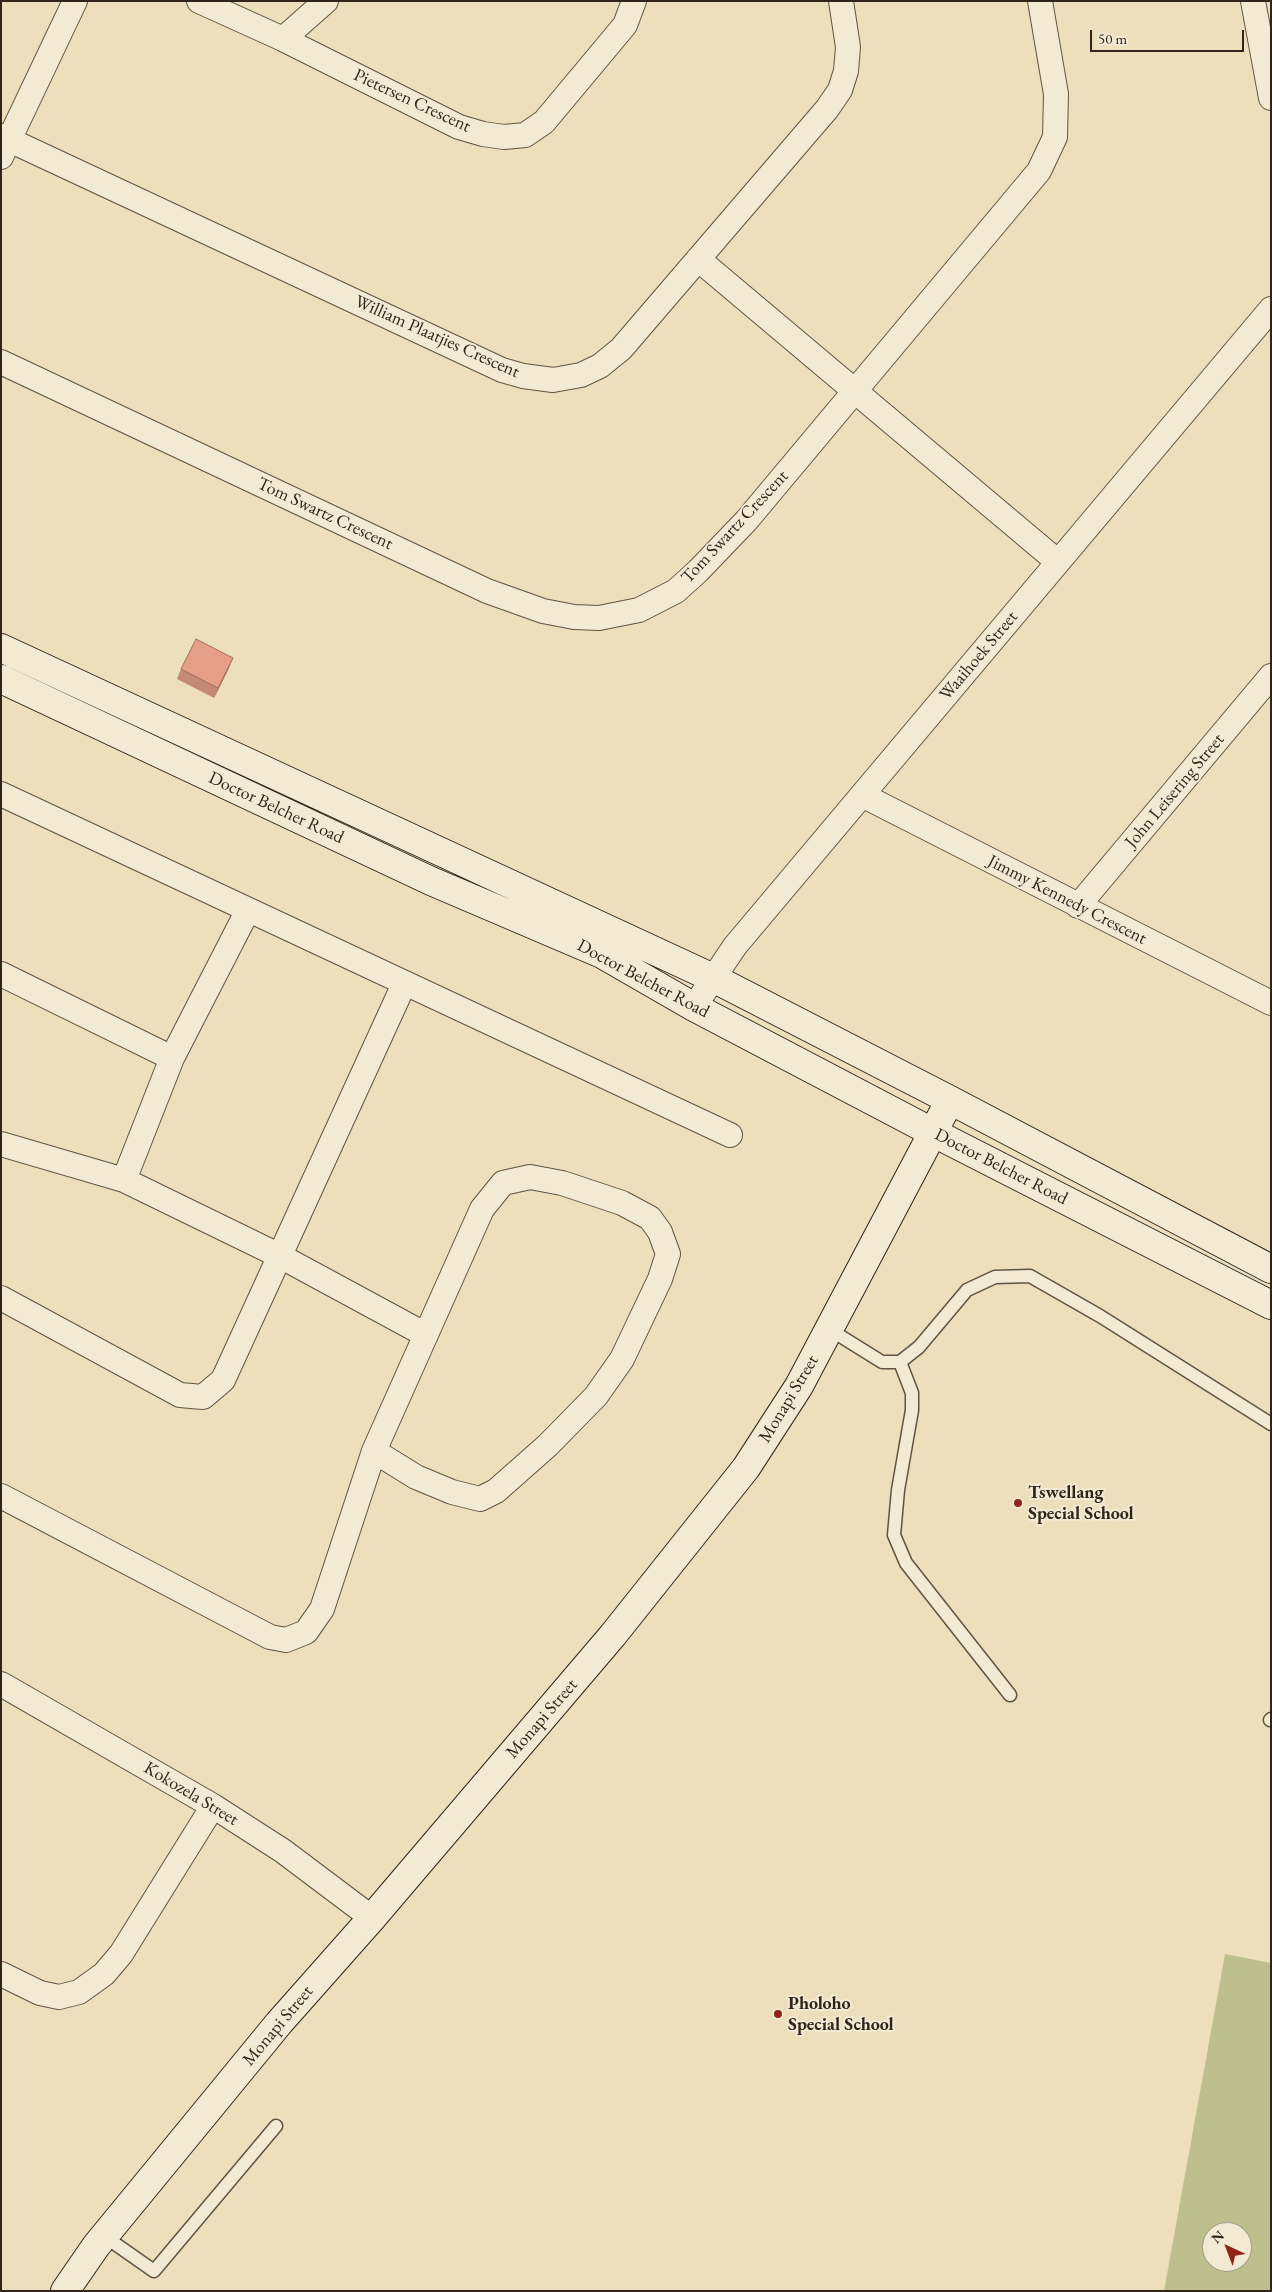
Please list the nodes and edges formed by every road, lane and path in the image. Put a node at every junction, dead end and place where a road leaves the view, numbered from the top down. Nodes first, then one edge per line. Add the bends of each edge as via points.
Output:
1 (75, 1) edge
2 (199, 1) edge
3 (326, 1) edge
4 (634, 1) edge
5 (841, 1) edge
6 (1040, 1) edge
7 (1253, 1) edge
8 (283, 39) junction
9 (1271, 98) edge
10 (4, 144) edge
11 (698, 259) junction
12 (1271, 309) edge
13 (1, 362) edge
14 (853, 391) junction
15 (1058, 562) junction
16 (1, 648) edge
17 (1271, 676) edge
18 (1, 679) edge
19 (1, 794) edge
20 (862, 796) junction
21 (1078, 906) junction
22 (248, 910) junction
23 (1, 974) edge
24 (713, 978) junction
25 (404, 984) junction
26 (1271, 1004) edge
27 (694, 1006) junction
28 (172, 1058) junction
29 (950, 1100) junction
30 (934, 1133) junction
31 (730, 1135) dead end
32 (1, 1144) edge
33 (124, 1180) junction
34 (280, 1256) junction
35 (1271, 1269) edge
36 (1, 1298) edge
37 (1271, 1306) edge
38 (830, 1330) junction
39 (426, 1335) junction
40 (900, 1362) junction
41 (1271, 1424) edge
42 (374, 1451) junction
43 (1, 1496) edge
44 (1, 1684) edge
45 (1010, 1695) dead end
46 (214, 1806) junction
47 (372, 1918) junction
48 (1, 1974) edge
49 (276, 2126) dead end
50 (104, 2236) junction
51 (65, 2291) edge

1 - 10 street
2 - 8 street, Pietersen Crescent
3 - 8 street
4 - 8 street, Pietersen Crescent via 624,25 592,67 544,122 525,135 504,137 459,127
5 - 11 street, William Plaatjies Crescent via 848,48 840,90
6 - 14 street, Tom Swartz Crescent via 1056,94 1055,137 1039,171
7 - 9 street
10 - 11 street, William Plaatjies Crescent via 502,370 523,376 554,380 581,375 600,366 621,350
11 - 14 street
12 - 15 street, Waaihoek Street
13 - 14 street, Tom Swartz Crescent via 487,591 543,611 599,618 639,610 676,591 746,521
14 - 15 street
15 - 20 street, Waaihoek Street
16 - 24 main road, Doctor Belcher Road
17 - 21 street, John Leisering Street
18 - 27 main road, Doctor Belcher Road via 431,881 602,954
19 - 22 street
20 - 21 street, Jimmy Kennedy Crescent
20 - 24 street, Waaihoek Street via 735,946
21 - 26 street, Jimmy Kennedy Crescent
22 - 25 street
22 - 28 street
23 - 28 street
24 - 27 street, Waaihoek Street
24 - 29 main road, Doctor Belcher Road
25 - 31 street
25 - 34 street
27 - 30 main road, Doctor Belcher Road
28 - 33 street
29 - 30 main road, Monapi Street
29 - 35 main road, Doctor Belcher Road
30 - 37 main road, Doctor Belcher Road
30 - 38 main road, Monapi Street
32 - 33 street
33 - 34 street
34 - 36 street via 224,1380 203,1397 180,1395
34 - 39 street
38 - 40 lane via 882,1362
38 - 47 main road, Monapi Street via 799,1386 746,1468 613,1635
39 - 42 street
39 - 42 street via 482,1209 503,1183 530,1177 562,1183 622,1203 650,1218 660,1232 668,1254 653,1295 622,1359 596,1396 496,1492 480,1498 452,1492 416,1477
40 - 41 lane via 919,1347 967,1290 995,1277 1030,1276
40 - 45 lane via 912,1393 912,1410 898,1490 894,1536 906,1564
42 - 43 street via 322,1609 306,1632 286,1640 270,1636
44 - 46 street, Kokozela Street
46 - 47 street, Kokozela Street via 284,1851
46 - 48 street via 121,1954 104,1974 79,1992 59,1996 40,1993
47 - 50 main road, Monapi Street via 278,2023
49 - 50 lane via 154,2271
50 - 51 main road, Monapi Street

